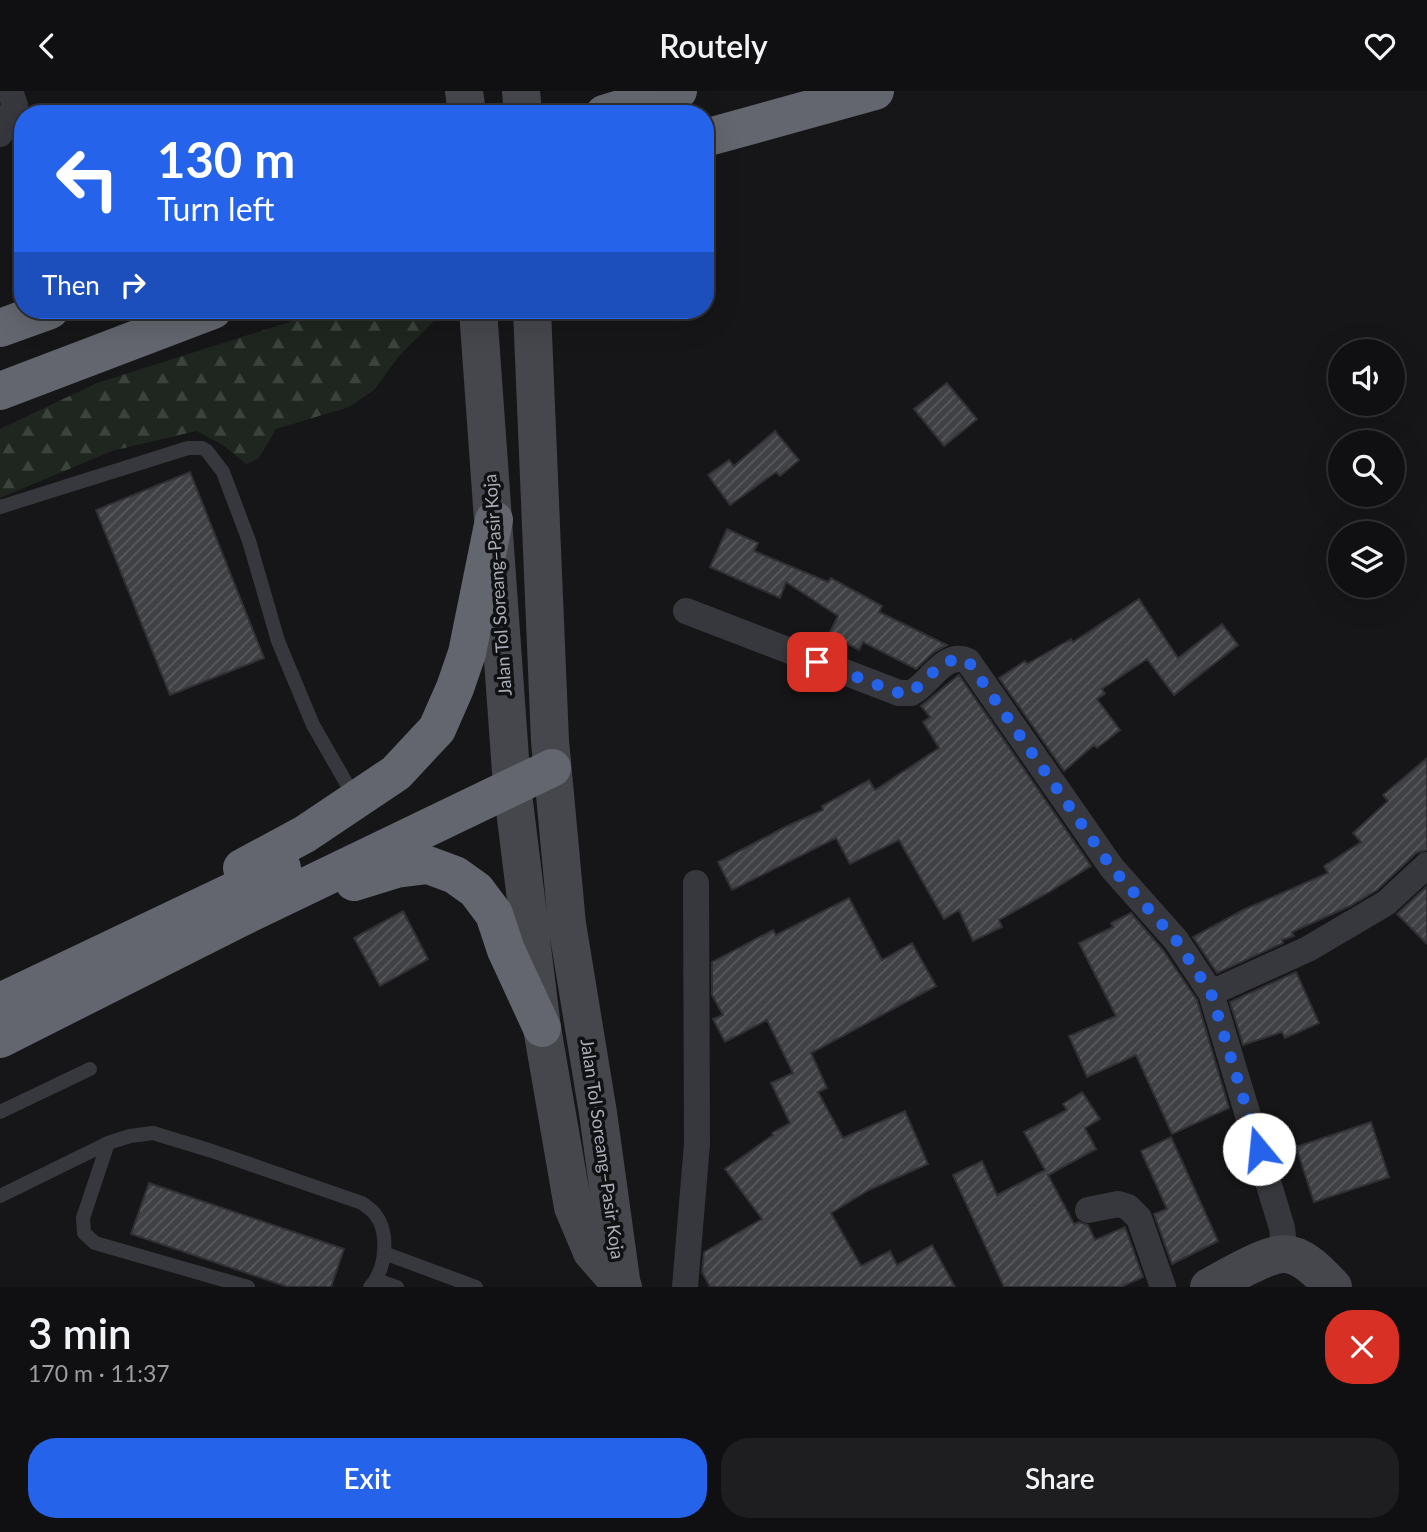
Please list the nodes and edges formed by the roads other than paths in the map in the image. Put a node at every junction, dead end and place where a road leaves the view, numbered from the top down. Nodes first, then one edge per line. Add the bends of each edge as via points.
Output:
1 (678, 91) edge
2 (875, 91) edge
3 (633, 105) edge
4 (14, 107) edge
5 (0, 134) edge
6 (714, 136) edge
7 (26, 319) edge
8 (189, 319) edge
9 (479, 319) edge
10 (532, 319) edge
11 (0, 328) edge
12 (0, 391) edge
13 (0, 507) edge
14 (494, 520) junction
15 (686, 611) dead end
16 (551, 754) junction
17 (512, 773) junction
18 (356, 801) junction
19 (1427, 865) edge
20 (696, 883) dead end
21 (240, 918) junction
22 (132, 940) junction
23 (1211, 993) junction
24 (0, 1002) edge
25 (542, 1028) junction
26 (0, 1039) edge
27 (90, 1069) dead end
28 (0, 1112) edge
29 (108, 1143) junction
30 (0, 1196) edge
31 (1088, 1210) dead end
32 (384, 1253) junction
33 (1284, 1254) junction
34 (374, 1283) edge
35 (248, 1287) edge
36 (397, 1287) edge
37 (477, 1287) edge
38 (623, 1287) edge
39 (685, 1287) edge
40 (1163, 1287) edge
41 (1209, 1287) edge
42 (1333, 1287) edge

1 - 3 highway
2 - 6 highway
4 - 5 street
7 - 11 highway
8 - 12 highway
9 - 14 street, Jalan Tol Soreang–Pasir Koja
10 - 16 street, Jalan Tol Soreang–Pasir Koja
13 - 18 lane via 188,448 207,451 223,472 232,495 278,641 313,725
14 - 17 street, Jalan Tol Soreang–Pasir Koja
14 - 18 highway via 467,653 437,729 397,773
15 - 23 street via 899,693 911,693 949,660 968,661 1112,868 1176,940
16 - 17 highway
16 - 38 street, Jalan Tol Soreang–Pasir Koja via 567,924
17 - 21 highway
17 - 22 highway
17 - 25 street, Jalan Tol Soreang–Pasir Koja
18 - 22 highway
19 - 23 street via 1385,903 1308,949
20 - 39 street via 697,1145
21 - 25 highway via 396,869 428,865 477,890 494,913
21 - 26 highway
22 - 24 highway
23 - 33 street via 1282,1228
25 - 38 street, Jalan Tol Soreang–Pasir Koja via 573,1207 592,1252
27 - 28 lane
29 - 30 lane
29 - 32 lane via 153,1133 362,1203 375,1213
29 - 35 lane via 83,1218 84,1233 95,1243
31 - 40 street via 1118,1204 1139,1218
32 - 34 lane
32 - 37 lane
33 - 41 street
33 - 42 street via 1318,1271
34 - 36 lane

